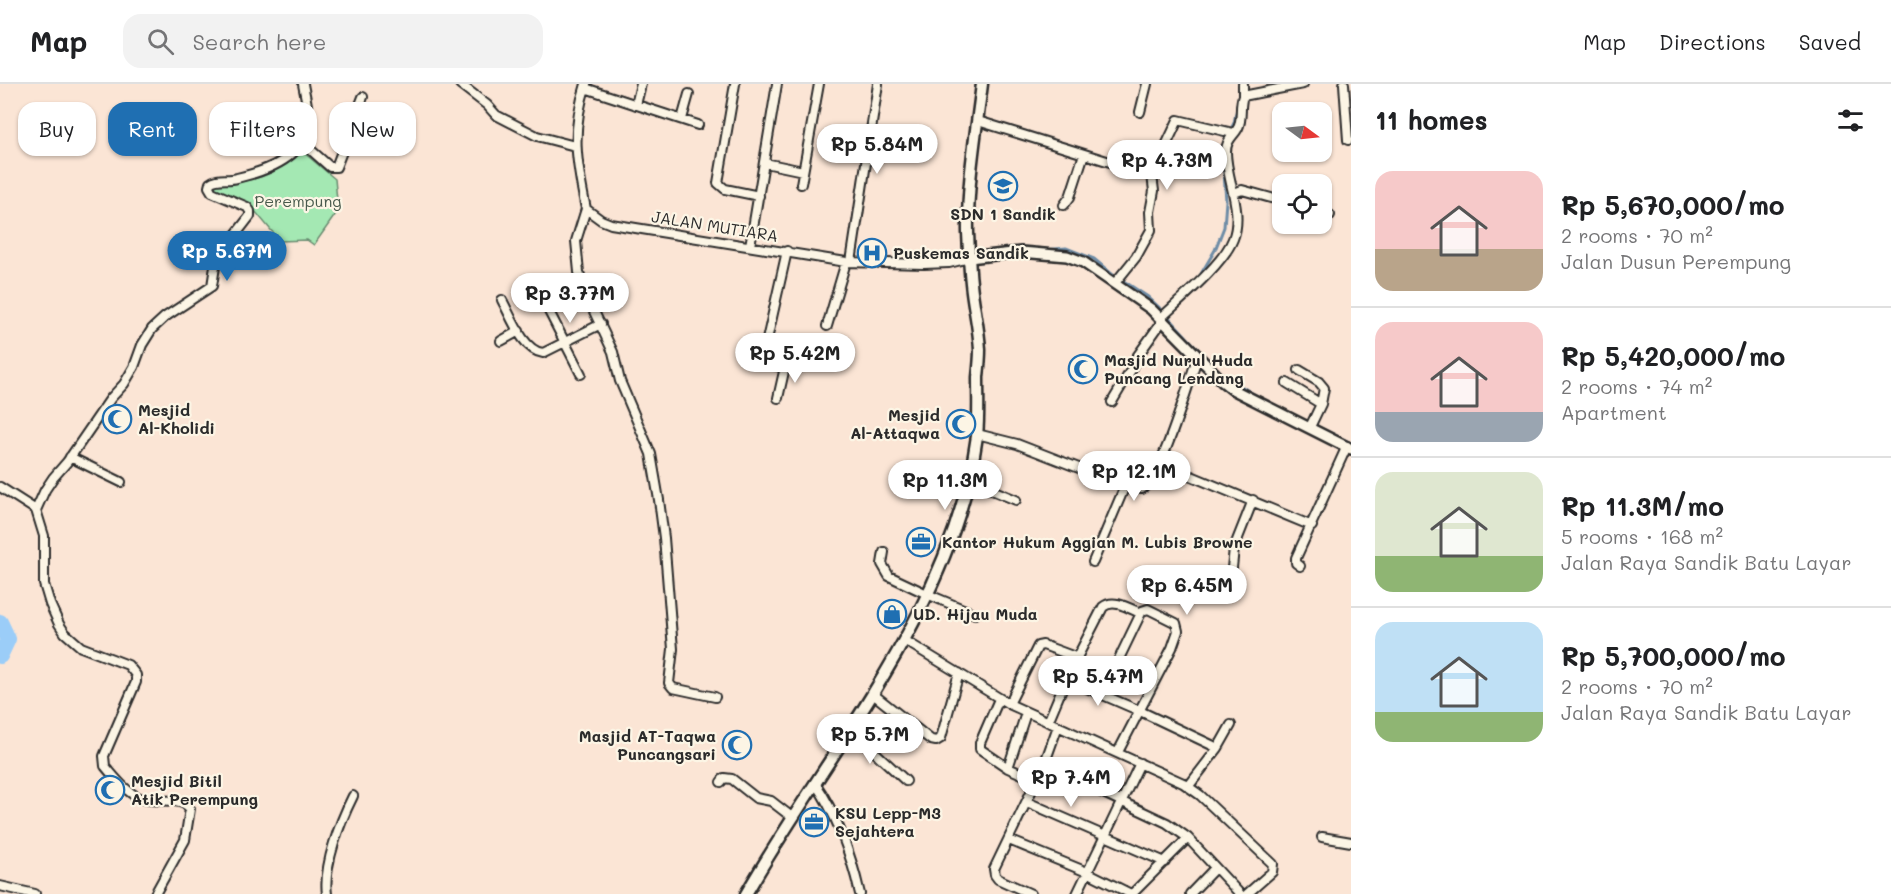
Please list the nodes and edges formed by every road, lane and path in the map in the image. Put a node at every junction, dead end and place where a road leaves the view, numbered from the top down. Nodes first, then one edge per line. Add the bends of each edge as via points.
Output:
1 (303, 84) edge
2 (460, 84) edge
3 (641, 84) edge
4 (735, 84) edge
5 (777, 84) edge
6 (819, 84) edge
7 (878, 84) edge
8 (982, 84) edge
9 (1147, 84) edge
10 (1244, 84) edge
11 (1303, 84) edge
12 (1344, 84) edge
13 (585, 86) edge
14 (689, 94) dead end
15 (1244, 96) junction
16 (363, 97) dead end
17 (305, 102) edge
18 (636, 105) junction
19 (1140, 112) dead end
20 (682, 119) junction
21 (978, 121) junction
22 (698, 125) dead end
23 (1230, 132) junction
24 (1348, 140) dead end
25 (575, 146) junction
26 (1084, 154) junction
27 (317, 155) edge
28 (289, 156) edge
29 (765, 163) junction
30 (804, 171) junction
31 (1152, 175) junction
32 (801, 184) dead end
33 (1234, 193) junction
34 (759, 196) junction
35 (1272, 198) edge
36 (1064, 205) dead end
37 (586, 209) junction
38 (750, 246) junction
39 (787, 251) junction
40 (969, 258) junction
41 (849, 262) junction
42 (1118, 279) junction
43 (536, 286) dead end
44 (502, 300) dead end
45 (1164, 316) junction
46 (601, 324) junction
47 (827, 326) dead end
48 (519, 331) junction
49 (501, 341) dead end
50 (565, 342) junction
51 (1198, 356) junction
52 (1299, 370) dead end
53 (581, 374) dead end
54 (1287, 383) dead end
55 (778, 398) dead end
56 (1112, 402) dead end
57 (1321, 404) junction
58 (1310, 427) junction
59 (977, 434) junction
60 (1349, 447) edge
61 (70, 457) junction
62 (1162, 459) junction
63 (968, 480) junction
64 (121, 483) dead end
65 (1125, 486) junction
66 (0, 487) edge
67 (1016, 500) dead end
68 (1253, 500) junction
69 (36, 510) junction
70 (1312, 526) junction
71 (884, 552) dead end
72 (1093, 562) dead end
73 (1300, 566) dead end
74 (1229, 577) dead end
75 (927, 594) junction
76 (1140, 613) junction
77 (975, 614) dead end
78 (904, 640) junction
79 (1078, 658) junction
80 (959, 673) junction
81 (1066, 679) junction
82 (873, 694) junction
83 (1102, 694) junction
84 (715, 697) dead end
85 (999, 699) junction
86 (1009, 704) junction
87 (1140, 711) junction
88 (1026, 713) junction
89 (1048, 722) junction
90 (1231, 725) dead end
91 (1058, 726) junction
92 (850, 729) junction
93 (1218, 748) junction
94 (1118, 752) junction
95 (1140, 763) junction
96 (1044, 765) junction
97 (1008, 768) junction
98 (1036, 780) junction
99 (906, 781) dead end
100 (721, 782) dead end
101 (815, 783) junction
102 (1188, 787) junction
103 (353, 796) dead end
104 (1027, 802) junction
105 (1120, 802) junction
106 (793, 818) junction
107 (1104, 837) junction
108 (1322, 837) dead end
109 (1188, 838) junction
110 (1009, 840) junction
111 (1351, 842) edge
112 (1164, 862) junction
113 (1215, 868) junction
114 (1088, 872) junction
115 (0, 886) edge
116 (35, 894) edge
117 (155, 894) edge
118 (327, 894) edge
119 (746, 894) edge
120 (860, 894) edge
121 (1031, 894) edge
122 (1077, 894) edge
123 (1131, 894) edge
124 (1190, 894) edge
125 (1240, 894) edge
126 (1247, 894) edge

1 - 17 street
2 - 25 street via 496,115 537,136
3 - 18 street
4 - 34 street via 718,183 724,189
5 - 29 street
6 - 30 street
7 - 41 street
8 - 21 main road
9 - 19 street
10 - 15 street
11 - 15 street
12 - 24 street
13 - 18 street
13 - 25 street
14 - 20 street
15 - 23 street via 1239,124
16 - 27 street via 336,167 330,167
18 - 20 street
20 - 22 street
21 - 26 street
21 - 40 main road via 969,194
23 - 31 street via 1178,120
23 - 33 street via 1226,155
25 - 37 street
26 - 31 street
26 - 36 street
28 - 61 street via 265,170 210,183 212,192 247,207 250,216 216,260 212,286 152,329 124,384
29 - 30 street
29 - 34 street
30 - 32 street
31 - 42 street via 1152,227 1136,257
33 - 35 street via 1245,190
33 - 45 street via 1232,242
34 - 38 street
37 - 38 street, JALAN MUTIARA via 611,224
37 - 46 street via 577,234 577,258 583,288
38 - 39 street, JALAN MUTIARA
39 - 41 street, JALAN MUTIARA
39 - 55 street via 764,353 768,364 785,367
40 - 41 street, JALAN MUTIARA via 924,264
40 - 42 street via 1021,252 1067,256
40 - 59 main road via 980,351
41 - 47 street
42 - 45 street
43 - 50 street
44 - 48 street
45 - 51 street
45 - 56 street
46 - 50 street
46 - 84 street via 651,454 669,589 673,649 669,683 673,688
48 - 49 street
48 - 50 street via 527,346 538,352
50 - 53 street
51 - 58 street via 1232,389
51 - 62 street
52 - 57 street via 1323,386
54 - 57 street
57 - 58 street
58 - 60 street
59 - 63 main road
59 - 65 street via 1017,444
60 - 70 street
61 - 64 street
61 - 69 street via 45,490
62 - 65 street via 1145,487
62 - 68 street via 1189,475
63 - 67 street
63 - 75 main road
65 - 72 street
66 - 69 street
68 - 70 street
68 - 74 street via 1234,548
69 - 117 street via 44,536 44,584 59,624 81,647 128,665 136,675 105,756 105,766 137,797 184,803 190,809 185,840
70 - 73 street via 1296,558
71 - 75 street via 882,564 889,576
75 - 77 street
75 - 78 main road
76 - 79 street via 1114,602 1105,604
76 - 83 street
76 - 87 street via 1149,610 1175,622 1178,629
78 - 80 street
78 - 82 main road
79 - 81 street
79 - 86 street via 1038,646
80 - 82 street via 941,738 936,741
80 - 85 street
81 - 83 street
81 - 89 street
82 - 92 main road
83 - 87 street
85 - 86 street
85 - 97 street via 979,747
86 - 88 street
87 - 93 street
87 - 94 street
88 - 89 street
88 - 97 street
89 - 91 street
90 - 93 street
91 - 94 street
91 - 96 street
92 - 99 street
92 - 101 main road
93 - 102 street
94 - 95 street
95 - 102 street
95 - 105 street
96 - 98 street
96 - 105 street
97 - 98 street
98 - 104 street
100 - 106 street via 730,778 754,797 771,801
101 - 106 main road
101 - 120 street via 840,830
102 - 126 street via 1272,862 1272,872
103 - 118 street via 336,839
104 - 107 street
104 - 110 street
105 - 107 street
105 - 109 street via 1161,819
106 - 119 main road
107 - 112 street
107 - 114 street
108 - 111 street
109 - 112 street
109 - 113 street
110 - 114 street
110 - 121 street via 994,875
112 - 123 street
113 - 124 street
113 - 125 street
114 - 122 street
114 - 123 street
115 - 116 street

